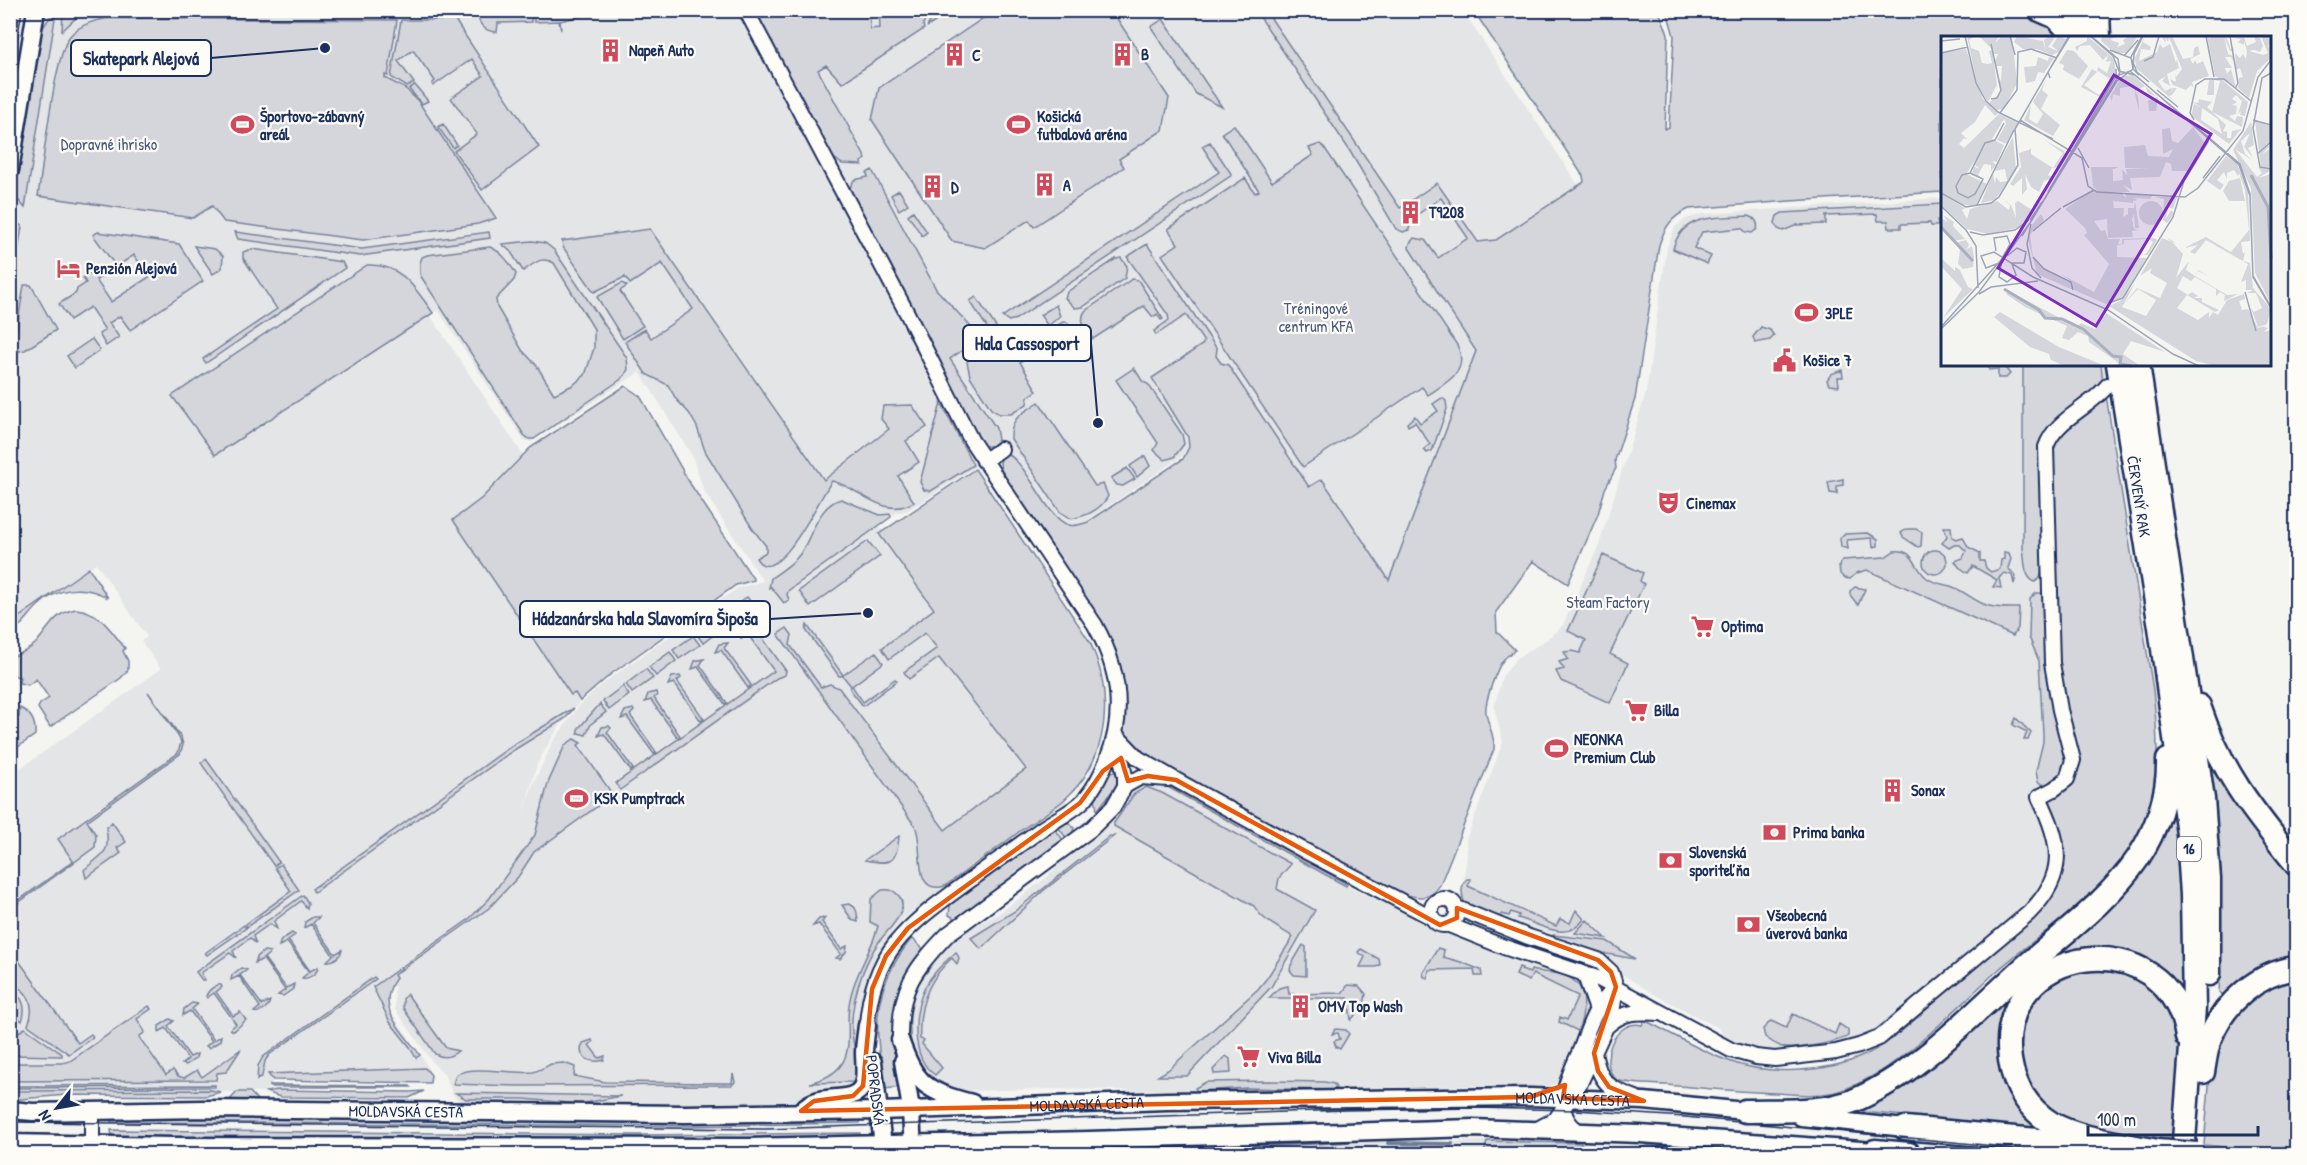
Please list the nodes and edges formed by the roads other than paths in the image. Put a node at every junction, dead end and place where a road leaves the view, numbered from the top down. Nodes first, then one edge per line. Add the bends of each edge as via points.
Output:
1 (46, 10) edge
2 (746, 10) edge
3 (2040, 10) edge
4 (2080, 10) edge
5 (2098, 10) edge
6 (35, 18) edge
7 (2074, 36) edge
8 (2081, 36) edge
9 (2099, 36) edge
10 (10, 170) edge
11 (2139, 366) edge
12 (2114, 371) edge
13 (1001, 449) dead end
14 (984, 461) junction
15 (2169, 626) junction
16 (1116, 734) junction
17 (1121, 758) junction
18 (1138, 758) junction
19 (1103, 771) junction
20 (1176, 780) junction
21 (1125, 786) junction
22 (2296, 864) edge
23 (1398, 899) junction
24 (1436, 903) junction
25 (1456, 908) junction
26 (1433, 918) junction
27 (1449, 925) junction
28 (2296, 968) edge
29 (1585, 976) junction
30 (1616, 987) junction
31 (1597, 1010) junction
32 (1662, 1013) junction
33 (867, 1026) junction
34 (1605, 1029) junction
35 (900, 1040) junction
36 (1594, 1053) junction
37 (2197, 1072) junction
38 (1566, 1081) junction
39 (1530, 1098) junction
40 (1644, 1101) junction
41 (1566, 1102) junction
42 (987, 1107) junction
43 (910, 1109) junction
44 (10, 1110) edge
45 (92, 1111) junction
46 (801, 1111) junction
47 (880, 1111) junction
48 (1745, 1111) junction
49 (1905, 1128) joint
50 (1536, 1130) junction
51 (1580, 1132) junction
52 (1640, 1134) junction
53 (10, 1143) edge
54 (983, 1143) junction
55 (92, 1144) junction
56 (826, 1146) junction
57 (913, 1149) edge
58 (883, 1150) edge
59 (1875, 1151) joint
60 (2157, 1151) junction
61 (849, 1155) edge
62 (957, 1155) edge
63 (1796, 1155) edge
64 (1909, 1155) edge
65 (2183, 1155) edge
66 (2196, 1155) edge

1 - 6 street
2 - 14 street
3 - 7 highway via 2056,16
4 - 8 highway
5 - 9 highway
6 - 10 street
11 - 15 highway, ČERVENÝ RAK / 16
12 - 15 highway, ČERVENÝ RAK / 16
12 - 32 street via 2095,400 2058,426 2046,447 2052,663 2073,760 2067,779 2039,797 2058,855 2047,892 2020,922 1868,1043 1836,1052 1766,1058 1731,1050
13 - 14 street
14 - 16 street via 1106,644 1117,680
15 - 22 highway via 2223,765
15 - 37 highway, 16 via 2192,895
15 - 48 highway via 2161,690 2168,777 2161,810 2144,848 2129,869 1935,1048 1892,1081 1835,1106
16 - 17 street
16 - 18 street
16 - 19 street
17 - 18 street
17 - 19 street
17 - 21 street
18 - 20 street
19 - 33 street via 1080,803 908,928 880,969 870,997
20 - 21 street via 1141,777
20 - 23 street
21 - 35 street via 1113,807 1091,829 948,934 932,951 906,991
23 - 24 street
23 - 26 street
24 - 25 street via 1448,900
24 - 26 street via 1431,910
25 - 27 street via 1457,916
25 - 30 street via 1598,960 1611,972
26 - 27 street via 1440,925
27 - 29 street
28 - 37 highway via 2267,976 2240,996 2213,1032
29 - 30 street
29 - 31 street
30 - 31 street
30 - 32 street
30 - 34 street
31 - 38 street
32 - 34 street via 1623,1014
33 - 46 street, MOLDAVSKÁ CESTA via 866,1077 859,1091 853,1096 814,1101
33 - 47 street, POPRADSKÁ
34 - 36 street
35 - 42 street, MOLDAVSKÁ CESTA via 910,1066 926,1086
35 - 43 street, POPRADSKÁ
36 - 40 street via 1601,1077 1610,1087
36 - 41 street
37 - 60 highway via 2178,1006 2155,979 2133,965 2100,958 2068,963 2036,983 2018,1006 2010,1029 2011,1065 2017,1086 2035,1110 2066,1130
37 - 65 highway, 16
37 - 66 highway, 16
38 - 39 street
38 - 41 street
39 - 41 street, MOLDAVSKÁ CESTA
39 - 42 street, MOLDAVSKÁ CESTA via 1167,1101
40 - 41 street, MOLDAVSKÁ CESTA
40 - 48 street, MOLDAVSKÁ CESTA
41 - 50 street via 1552,1122
41 - 51 street via 1569,1123
42 - 43 street, MOLDAVSKÁ CESTA
43 - 47 street, MOLDAVSKÁ CESTA
43 - 57 street, POPRADSKÁ
44 - 45 street, MOLDAVSKÁ CESTA
45 - 46 street, MOLDAVSKÁ CESTA via 685,1114
45 - 55 street
46 - 47 street, MOLDAVSKÁ CESTA
47 - 58 street, POPRADSKÁ
48 - 49 street, MOLDAVSKÁ CESTA
49 - 60 highway, MOLDAVSKÁ CESTA / 16
50 - 51 street, MOLDAVSKÁ CESTA
50 - 54 street, MOLDAVSKÁ CESTA via 1367,1130
51 - 52 street, MOLDAVSKÁ CESTA
52 - 59 street, MOLDAVSKÁ CESTA
52 - 63 street
53 - 55 street, MOLDAVSKÁ CESTA
54 - 57 street, MOLDAVSKÁ CESTA
54 - 62 street
55 - 56 street, MOLDAVSKÁ CESTA
56 - 58 street, MOLDAVSKÁ CESTA
56 - 61 street, MOLDAVSKÁ CESTA
57 - 58 street, MOLDAVSKÁ CESTA
59 - 64 highway, MOLDAVSKÁ CESTA
60 - 66 highway, 16, bridge

